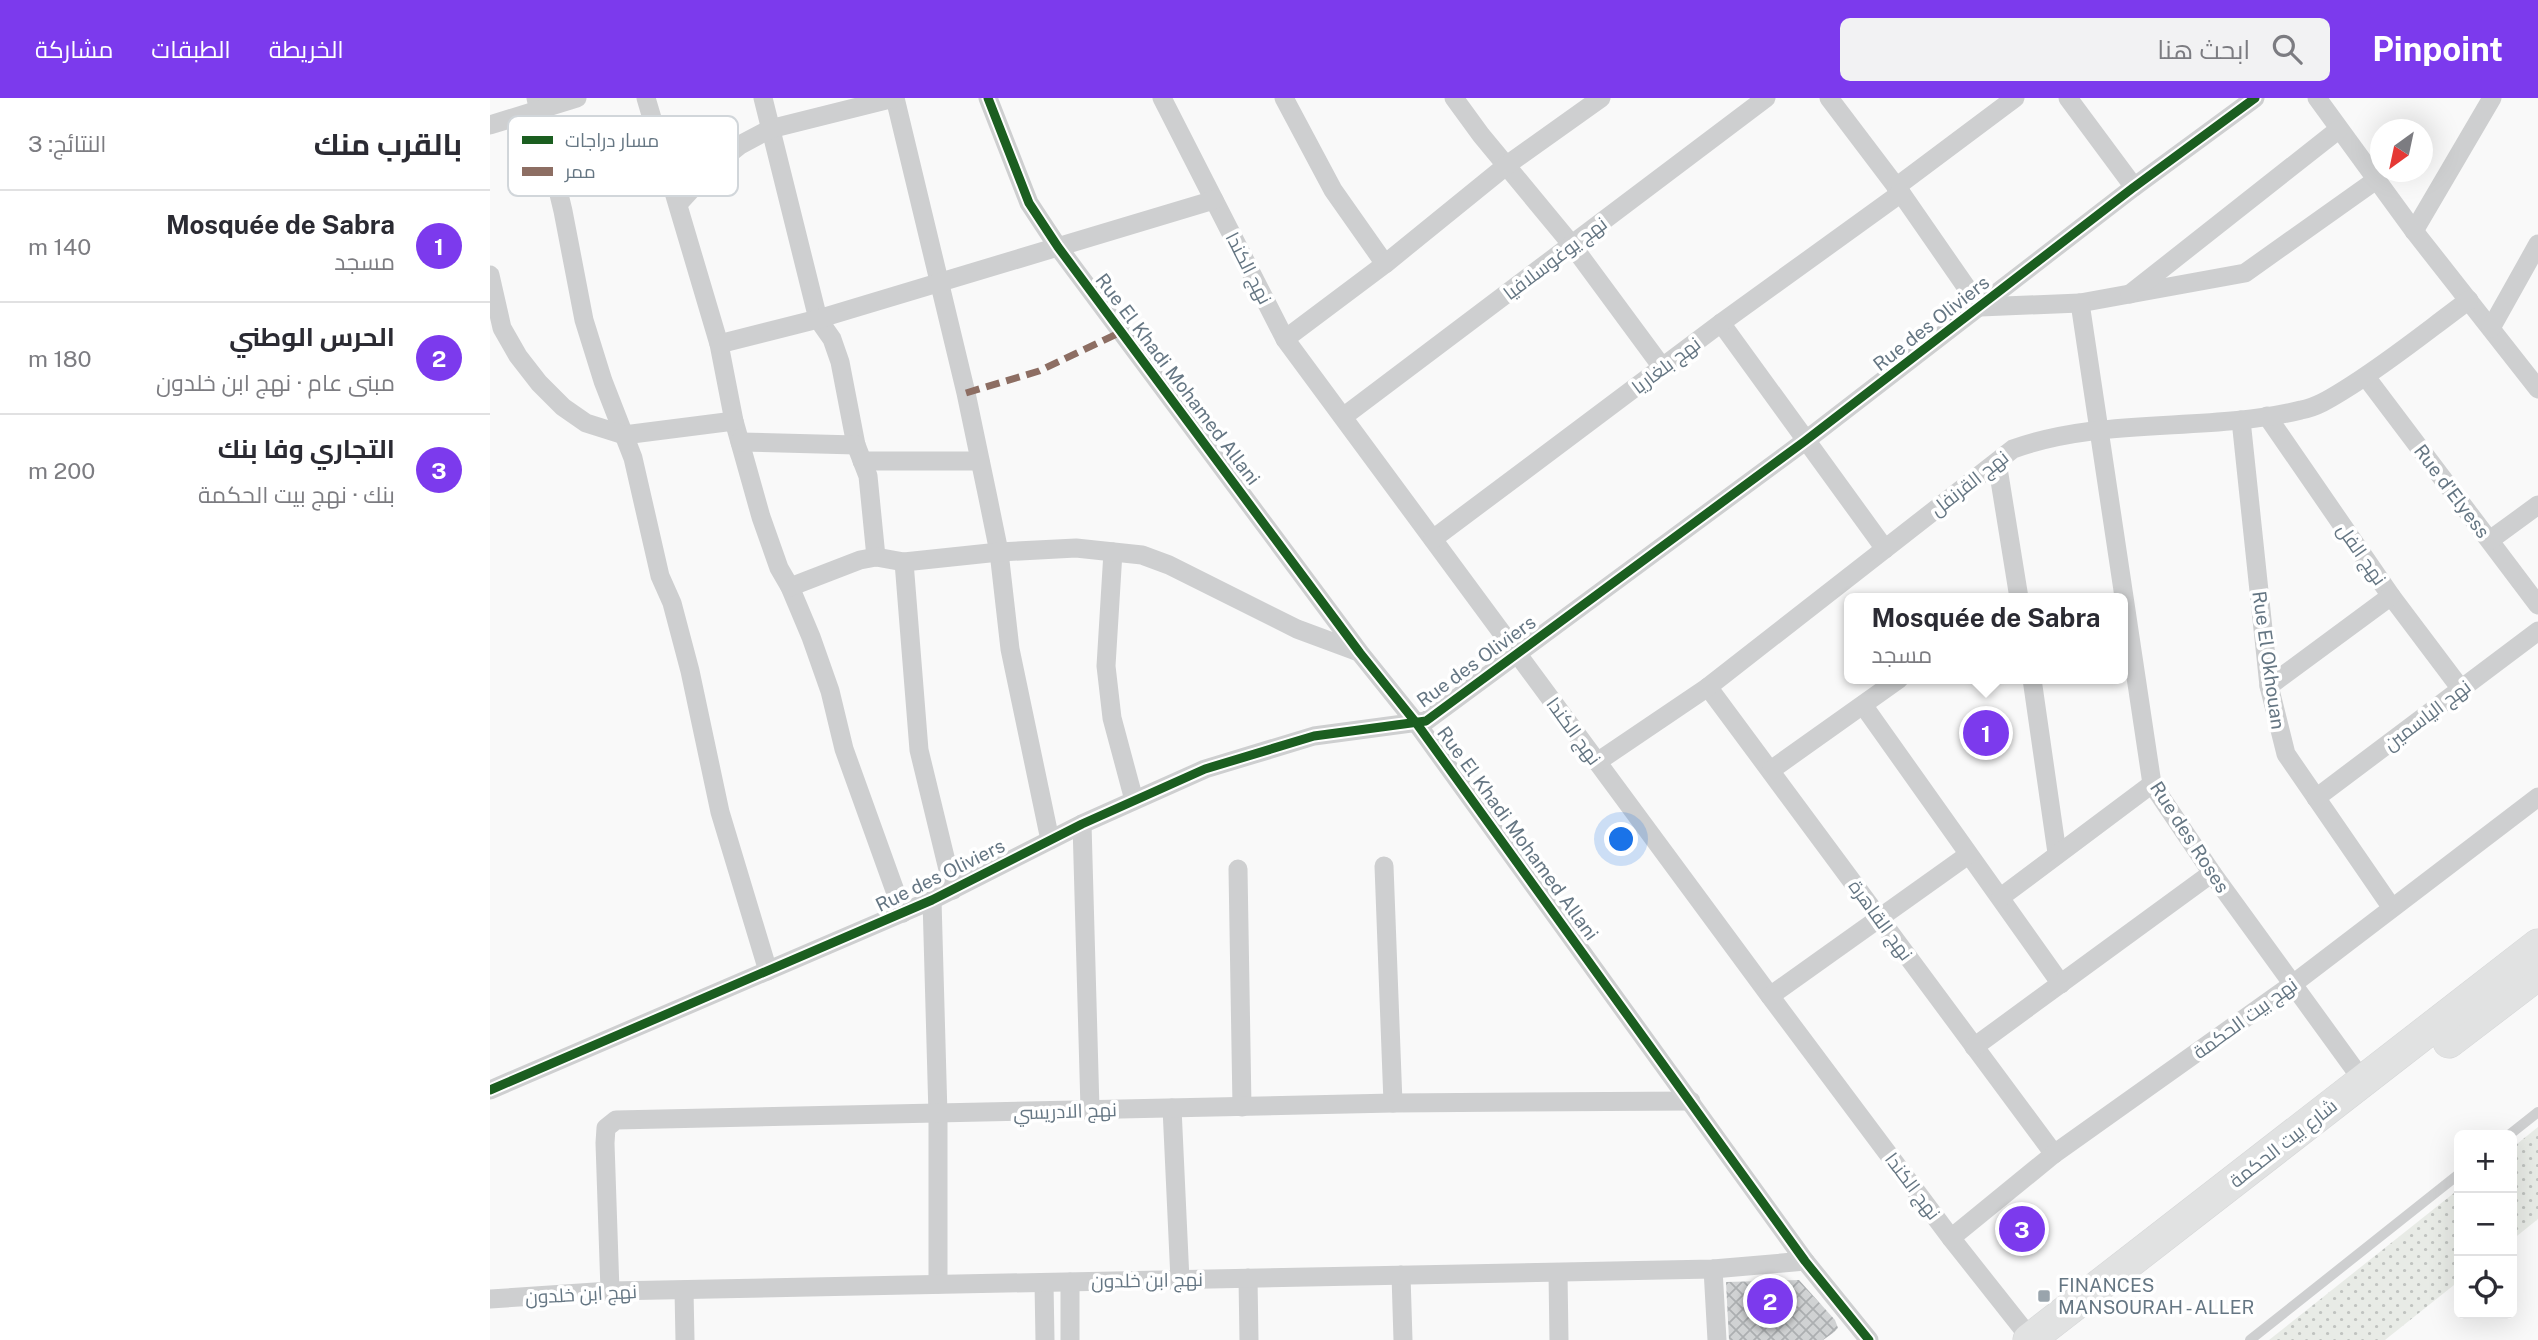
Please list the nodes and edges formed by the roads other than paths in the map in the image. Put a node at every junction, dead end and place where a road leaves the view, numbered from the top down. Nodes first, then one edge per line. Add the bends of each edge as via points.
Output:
1 (577, 98) edge
2 (646, 98) edge
3 (764, 98) edge
4 (895, 98) edge
5 (988, 98) edge
6 (1162, 98) edge
7 (1284, 98) edge
8 (1454, 98) edge
9 (1601, 98) edge
10 (1766, 98) edge
11 (1829, 98) edge
12 (2015, 98) edge
13 (2068, 98) edge
14 (2255, 98) edge
15 (2316, 98) edge
16 (2492, 98) edge
17 (537, 104) edge
18 (1992, 105) edge
19 (510, 116) edge
20 (651, 116) edge
21 (508, 117) edge
22 (490, 125) edge
23 (770, 129) junction
24 (2339, 130) junction
25 (738, 147) edge
26 (1507, 165) junction
27 (2370, 172) edge
28 (2373, 182) edge
29 (2377, 182) edge
30 (2134, 187) junction
31 (1898, 190) junction
32 (560, 196) edge
33 (676, 196) edge
34 (685, 196) edge
35 (1214, 200) junction
36 (678, 204) junction
37 (2414, 231) junction
38 (2538, 244) edge
39 (1572, 245) junction
40 (1058, 247) junction
41 (1385, 264) junction
42 (490, 275) edge
43 (940, 281) junction
44 (2128, 296) junction
45 (2469, 300) junction
46 (2080, 303) junction
47 (1980, 307) junction
48 (818, 319) junction
49 (1721, 323) junction
50 (2491, 328) junction
51 (1285, 339) junction
52 (719, 344) junction
53 (1662, 367) junction
54 (2366, 377) junction
55 (2538, 389) edge
56 (2267, 416) junction
57 (1343, 417) junction
58 (2241, 420) junction
59 (734, 421) junction
60 (2101, 430) junction
61 (624, 435) junction
62 (1805, 441) junction
63 (740, 442) junction
64 (859, 453) junction
65 (980, 461) junction
66 (1997, 462) junction
67 (2538, 505) edge
68 (1433, 539) junction
69 (2490, 540) junction
70 (1885, 550) junction
71 (999, 552) junction
72 (1113, 552) junction
73 (876, 556) junction
74 (904, 562) junction
75 (790, 587) junction
76 (2015, 593) edge
77 (2121, 593) edge
78 (2391, 596) junction
79 (2538, 606) edge
80 (2538, 631) edge
81 (2128, 643) edge
82 (1360, 653) junction
83 (1517, 654) junction
84 (1892, 684) edge
85 (2033, 684) edge
86 (2269, 686) junction
87 (1708, 687) junction
88 (2462, 689) junction
89 (1863, 705) junction
90 (1417, 724) junction
91 (1597, 762) junction
92 (1771, 770) junction
93 (2152, 784) junction
94 (2538, 797) edge
95 (2316, 798) junction
96 (1133, 800) junction
97 (1082, 824) junction
98 (1050, 841) junction
99 (2057, 853) junction
100 (1968, 855) junction
101 (1384, 866) dead end
102 (1238, 869) dead end
103 (2212, 873) junction
104 (953, 890) junction
105 (2001, 897) junction
106 (932, 900) junction
107 (2392, 908) junction
108 (903, 913) junction
109 (1880, 919) junction
110 (2538, 945) edge
111 (768, 971) junction
112 (2538, 974) edge
113 (2061, 984) junction
114 (2293, 984) junction
115 (1770, 996) junction
116 (1974, 1047) junction
117 (2363, 1081) junction
118 (490, 1090) edge
119 (1691, 1101) junction
120 (1393, 1103) junction
121 (1242, 1107) junction
122 (1172, 1108) junction
123 (1090, 1109) junction
124 (2538, 1112) edge
125 (938, 1115) junction
126 (2515, 1130) edge
127 (2054, 1154) junction
128 (2454, 1178) edge
129 (1951, 1238) junction
130 (1805, 1261) junction
131 (1713, 1269) junction
132 (1558, 1273) junction
133 (1401, 1275) junction
134 (1248, 1278) junction
135 (1180, 1280) junction
136 (1070, 1282) junction
137 (1044, 1283) junction
138 (939, 1284) junction
139 (684, 1290) junction
140 (610, 1291) junction
141 (490, 1299) edge
142 (1859, 1337) edge
143 (685, 1340) edge
144 (1045, 1340) edge
145 (1070, 1340) edge
146 (1249, 1340) edge
147 (1403, 1340) edge
148 (1559, 1340) edge
149 (1717, 1340) edge
150 (2027, 1340) edge
151 (2059, 1340) edge
152 (2250, 1340) edge

1 - 17 street
2 - 20 street
3 - 23 street
4 - 23 street
4 - 43 street
5 - 40 street, Rue El Khadi Mohamed Allani via 1029,203
6 - 35 street, نهج الكندا
7 - 41 street via 1334,190
8 - 26 street
9 - 26 street
10 - 39 street, نهج يوغوسلافيا
11 - 31 street
12 - 18 street, نهج بلغاريا
13 - 30 street
14 - 30 street, Rue des Oliviers
15 - 24 street
16 - 37 street
17 - 19 street
18 - 31 street, نهج بلغاريا
21 - 22 street
23 - 25 street
23 - 48 street
24 - 27 street
24 - 44 street
26 - 39 street
26 - 41 street
28 - 44 street via 2245,273
29 - 37 street
30 - 47 street, Rue des Oliviers
31 - 47 street
31 - 49 street, نهج بلغاريا
32 - 61 street via 584,320
33 - 36 street
34 - 36 street
35 - 40 street
35 - 51 street, نهج الكندا
36 - 52 street
37 - 45 street
38 - 50 street
39 - 53 street
39 - 57 street, نهج يوغوسلافيا
40 - 43 street
40 - 82 street, Rue El Khadi Mohamed Allani
41 - 51 street
42 - 61 street via 502,328 539,383 586,423
43 - 48 street
43 - 65 street
44 - 46 street
45 - 50 street
45 - 54 street, نهج القرنفل
46 - 47 street
46 - 60 street, Rue des Roses
47 - 62 street, Rue des Oliviers
48 - 52 street
48 - 64 street via 840,362
49 - 53 street, نهج بلغاريا
49 - 62 street
50 - 55 street
51 - 57 street, نهج الكندا
52 - 59 street
53 - 68 street, نهج بلغاريا
54 - 56 street, نهج القرنفل via 2322,403
54 - 69 street, Rue d'Elyess
56 - 58 street, نهج القرنفل
56 - 78 street, نهج الفل
57 - 68 street, نهج الكندا
58 - 60 street, نهج القرنفل
58 - 86 street, Rue El Okhouan
59 - 61 street
59 - 63 street
60 - 66 street, نهج القرنفل via 2040,439 2013,449
60 - 77 street, Rue des Roses
61 - 111 street via 690,671 720,812
62 - 70 street
62 - 83 street, Rue des Oliviers
63 - 64 street
63 - 75 street via 761,517
64 - 65 street
64 - 73 street via 868,476
65 - 71 street
66 - 70 street, نهج القرنفل
66 - 76 street
67 - 69 street
68 - 83 street, نهج الكندا
69 - 79 street, Rue d'Elyess
70 - 87 street, نهج القرنفل
71 - 72 street via 1076,548
71 - 74 street
71 - 98 street via 1010,649
72 - 82 street via 1142,555 1169,565 1297,629
72 - 96 street via 1106,666 1112,718
73 - 74 street
73 - 75 street
74 - 104 street via 919,750
75 - 108 street via 830,691 844,749
78 - 86 street
78 - 88 street, نهج الفل
80 - 88 street, نهج الياسمين
81 - 93 street, Rue des Roses
82 - 90 street, Rue El Khadi Mohamed Allani
83 - 90 street, Rue des Oliviers via 1449,706
83 - 91 street, نهج الكندا
84 - 89 street
85 - 99 street
86 - 95 street, Rue El Okhouan via 2286,754
87 - 91 street, نهج القرنفل
87 - 92 street, نهج القاهرة
88 - 95 street, نهج الياسمين
89 - 92 street
89 - 100 street
90 - 96 street, Rue des Oliviers via 1314,736 1205,769
90 - 119 street, Rue El Khadi Mohamed Allani
91 - 115 street, نهج الكندا
92 - 109 street, نهج القاهرة
93 - 99 street
93 - 103 street, Rue des Roses
94 - 107 street, نهج بيت الحكمة
95 - 107 street, Rue El Okhouan
96 - 97 street, Rue des Oliviers
97 - 98 street, Rue des Oliviers
97 - 123 street
98 - 104 street, Rue des Oliviers
99 - 105 street
100 - 105 street
100 - 109 street
101 - 120 street
102 - 121 street
103 - 113 street
103 - 114 street, Rue des Roses
104 - 106 street, Rue des Oliviers
105 - 113 street
106 - 108 street, Rue des Oliviers
106 - 125 street
107 - 114 street, نهج بيت الحكمة
108 - 111 street, Rue des Oliviers
109 - 115 street
109 - 116 street, نهج القاهرة
110 - 117 main road, شارع بيت الحكمة
111 - 118 street, Rue des Oliviers
112 - 151 main road, شارع بيت الحكمة
113 - 116 street
114 - 117 street, Rue des Roses
114 - 127 street, نهج بيت الحكمة
115 - 129 street, نهج الكندا
116 - 127 street, نهج القاهرة
117 - 150 main road, شارع بيت الحكمة
119 - 120 street, نهج الادريسي
119 - 130 street, Rue El Khadi Mohamed Allani
120 - 121 street, نهج الادريسي
121 - 122 street, نهج الادريسي
122 - 123 street, نهج الادريسي
122 - 135 street
123 - 125 street, نهج الادريسي
124 - 126 lane
125 - 138 street
125 - 140 street, نهج الادريسي via 616,1120 606,1128 605,1143
127 - 129 street, نهج بيت الحكمة
128 - 152 lane
129 - 150 street, نهج الكندا
130 - 131 street, نهج ابن خلدون
130 - 142 street, Rue El Khadi Mohamed Allani
131 - 132 street, نهج ابن خلدون
131 - 149 street
132 - 133 street, نهج ابن خلدون
132 - 148 street
133 - 134 street, نهج ابن خلدون
133 - 147 street
134 - 135 street, نهج ابن خلدون
134 - 146 street
135 - 136 street, نهج ابن خلدون
136 - 137 street, نهج ابن خلدون
136 - 145 street
137 - 138 street, نهج ابن خلدون
137 - 144 street
138 - 139 street, نهج ابن خلدون
139 - 140 street, نهج ابن خلدون
139 - 143 street
140 - 141 street, نهج ابن خلدون

